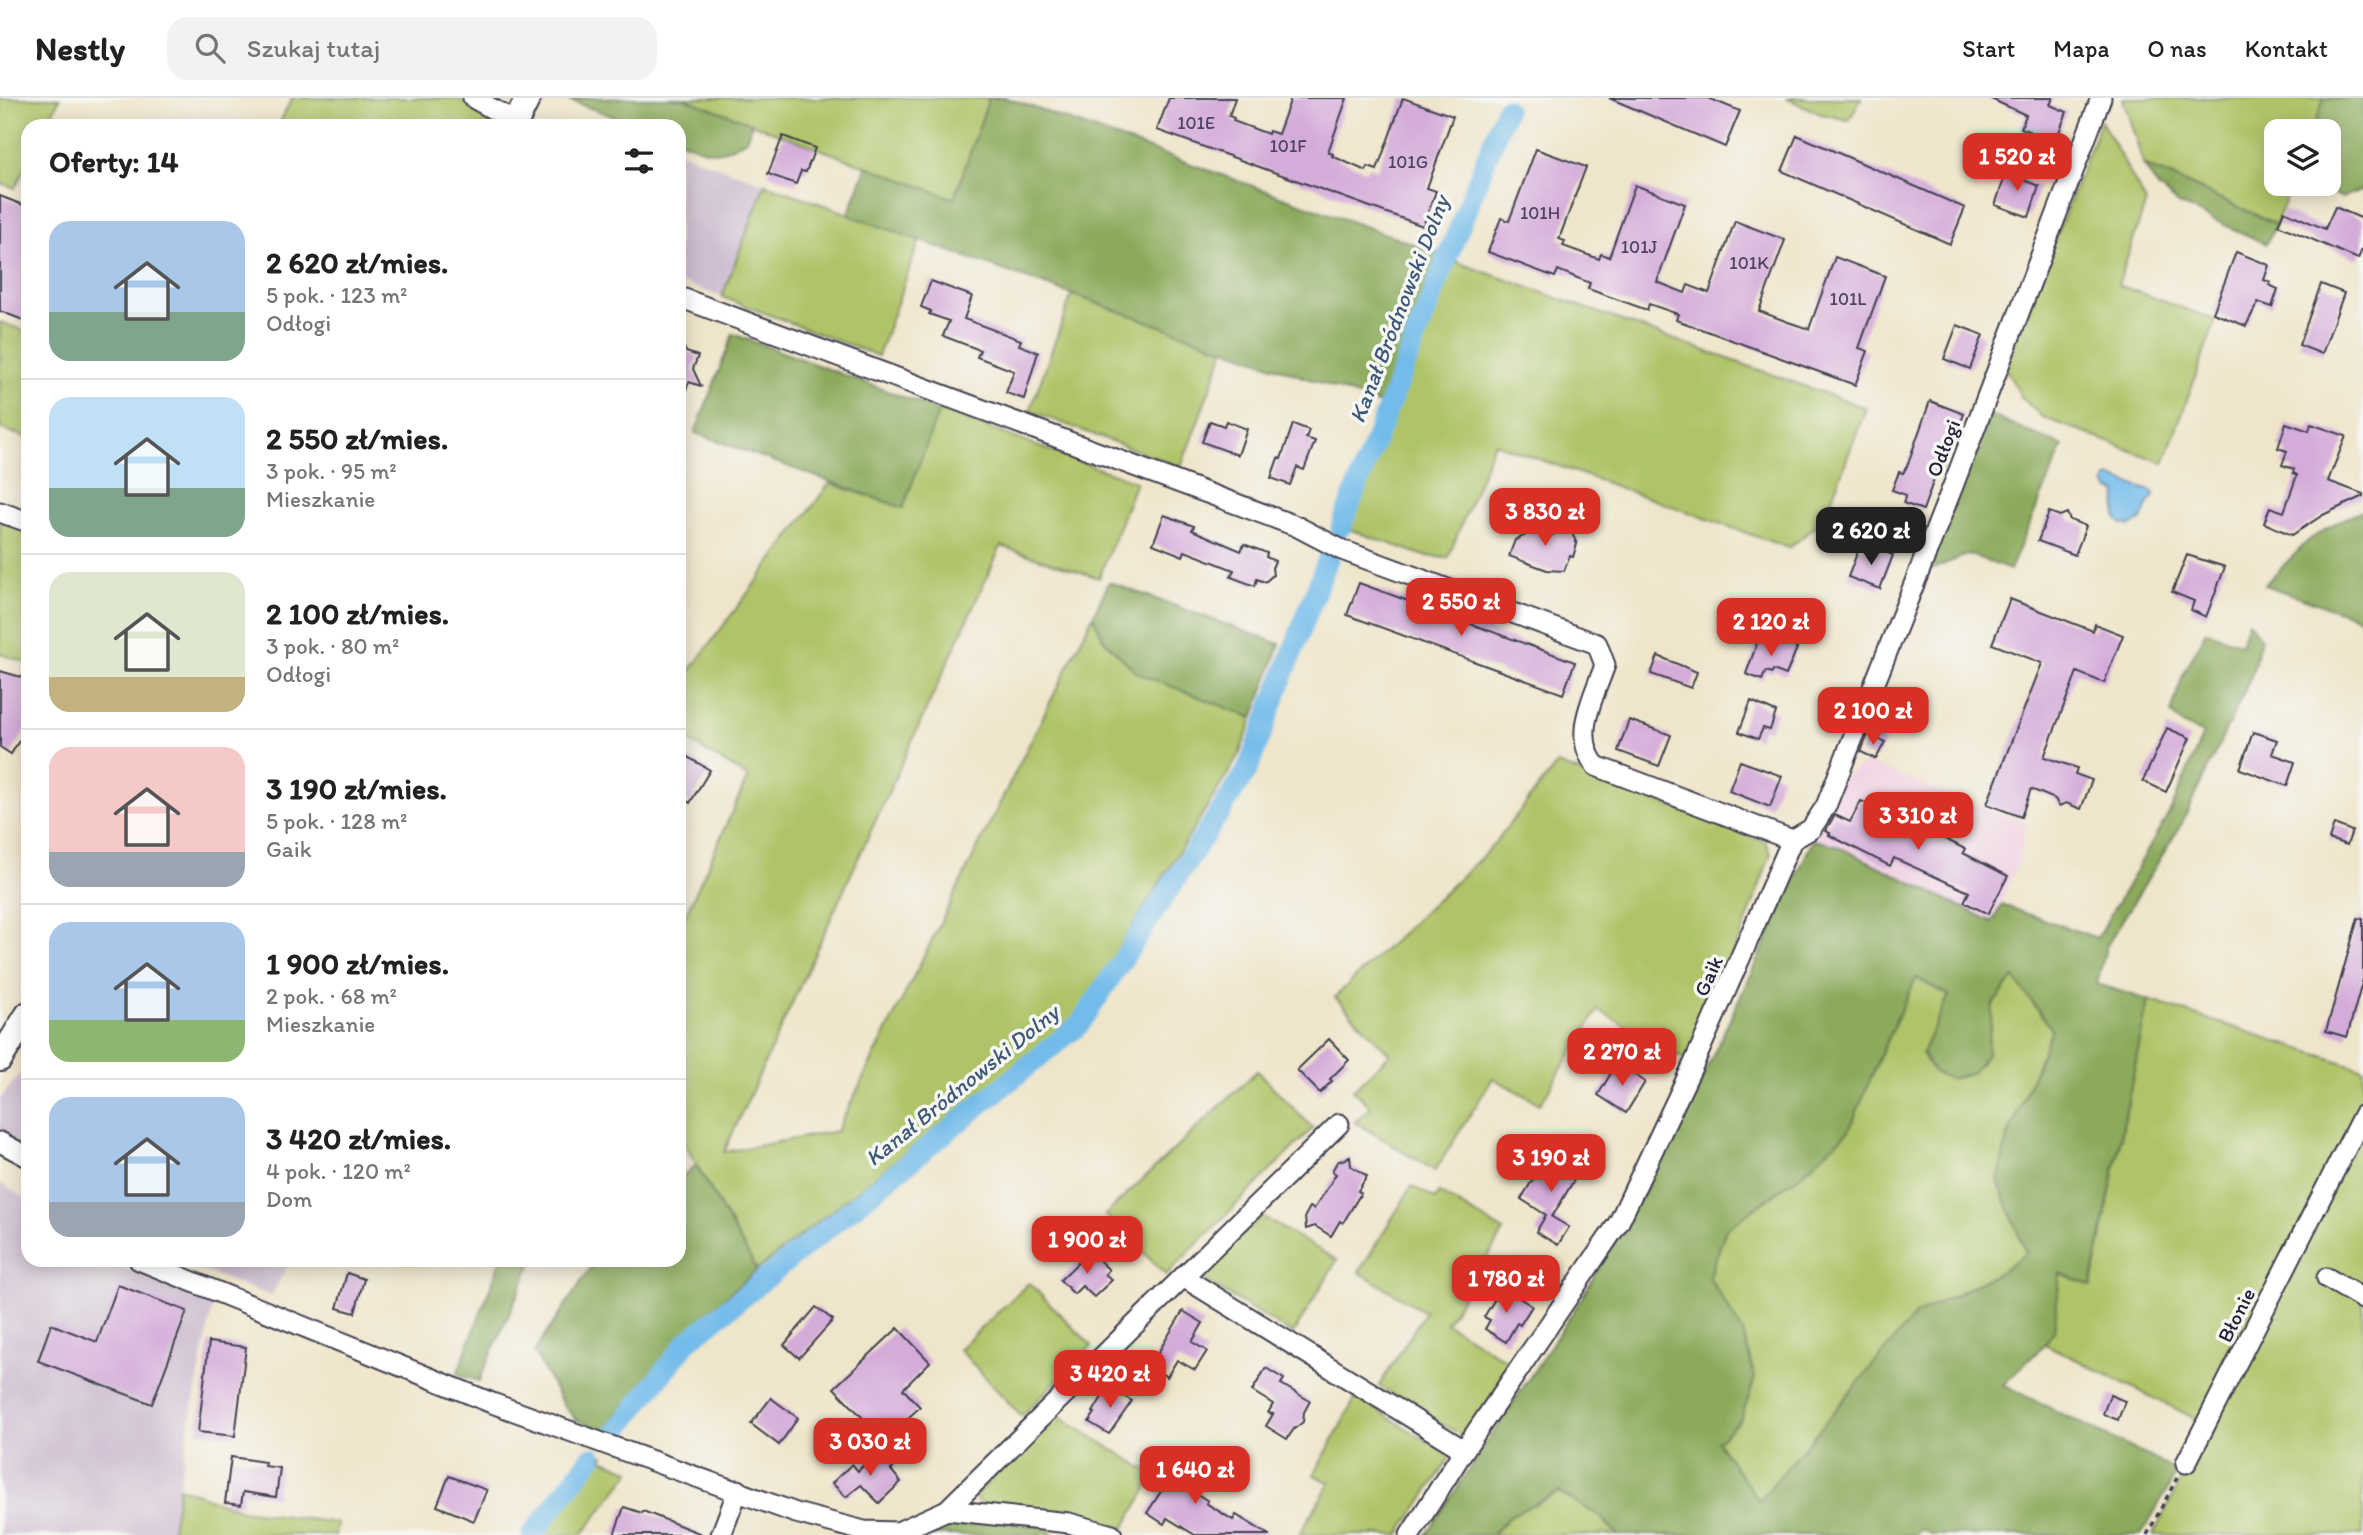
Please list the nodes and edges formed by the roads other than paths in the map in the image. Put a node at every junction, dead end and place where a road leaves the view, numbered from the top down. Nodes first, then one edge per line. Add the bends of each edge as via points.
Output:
1 (473, 98) edge
2 (528, 98) edge
3 (2101, 98) edge
4 (507, 119) edge
5 (518, 119) edge
6 (686, 300) edge
7 (0, 512) edge
8 (21, 520) edge
9 (1792, 840) junction
10 (21, 1025) edge
11 (0, 1059) edge
12 (2363, 1115) edge
13 (1339, 1124) dead end
14 (0, 1142) edge
15 (21, 1153) edge
16 (156, 1267) edge
17 (1183, 1277) junction
18 (2327, 1278) dead end
19 (2363, 1299) edge
20 (1464, 1450) junction
21 (2186, 1463) road end
22 (738, 1490) junction
23 (947, 1510) junction
24 (721, 1535) edge
25 (1112, 1535) edge
26 (1410, 1535) edge

1 - 4 street
2 - 5 main road
3 - 9 street, Odłogi via 1826,806 1811,829
6 - 9 street via 1284,521 1342,550 1597,644 1605,665 1583,729 1586,754 1596,766
7 - 8 street
9 - 20 street, Gaik via 1619,1222
10 - 11 main road
12 - 21 street, Błonie
13 - 17 street
14 - 15 street
16 - 22 street via 492,1403
17 - 20 street
17 - 23 street
18 - 19 street
20 - 26 street, Gaik
22 - 23 street via 796,1513 864,1531 898,1532
22 - 24 street
23 - 25 street via 1069,1523

